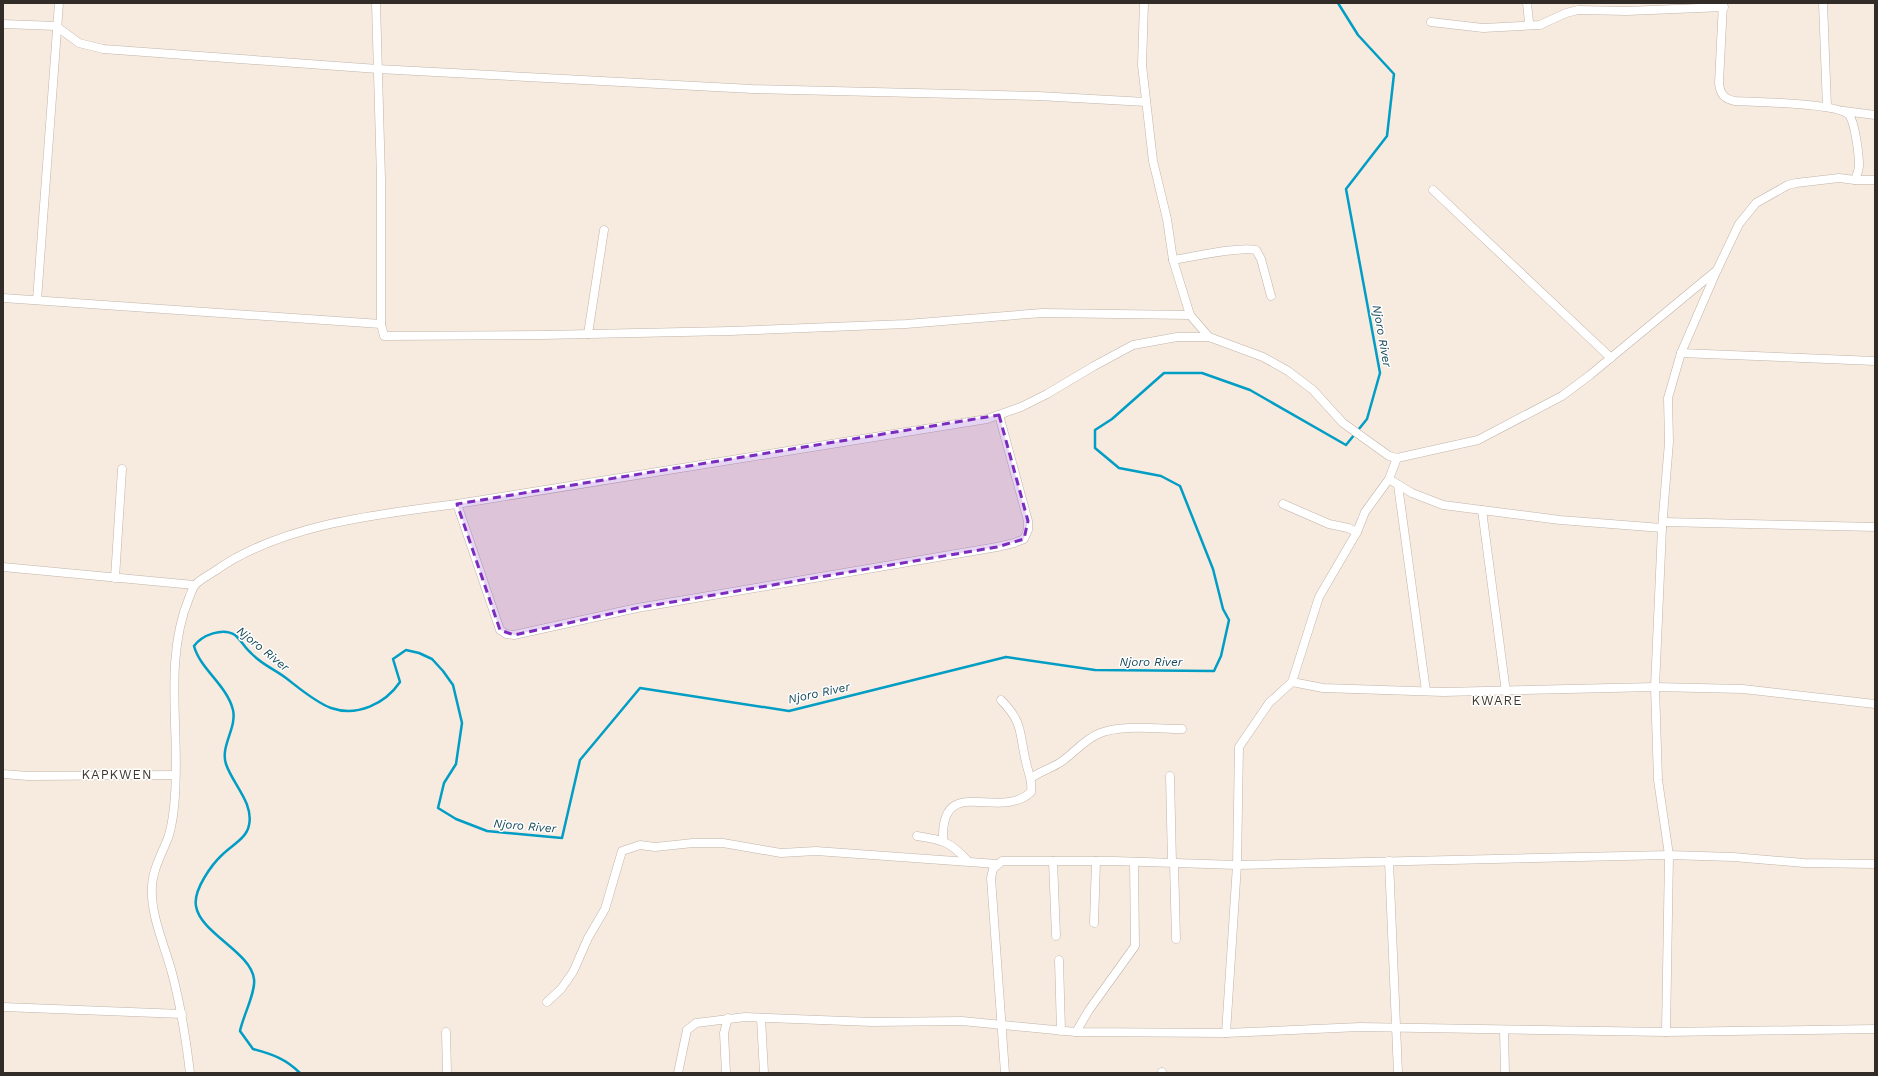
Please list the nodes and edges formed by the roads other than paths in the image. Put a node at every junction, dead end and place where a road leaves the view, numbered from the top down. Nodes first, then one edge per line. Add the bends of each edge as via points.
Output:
1 (59, 3) edge
2 (376, 3) edge
3 (1144, 3) edge
4 (1527, 3) edge
5 (1823, 3) edge
6 (1724, 5) edge
7 (1432, 22) dead end
8 (3, 24) edge
9 (1527, 25) junction
10 (56, 26) junction
11 (378, 69) junction
12 (1146, 102) junction
13 (1827, 107) junction
14 (1841, 111) junction
15 (1875, 115) edge
16 (1855, 180) junction
17 (1875, 180) edge
18 (1433, 190) dead end
19 (604, 230) dead end
20 (1173, 260) junction
21 (1717, 270) junction
22 (1271, 296) dead end
23 (3, 298) edge
24 (37, 300) junction
25 (1190, 315) junction
26 (381, 324) junction
27 (588, 334) junction
28 (1209, 337) junction
29 (1681, 353) junction
30 (1611, 358) junction
31 (1875, 361) edge
32 (999, 414) junction
33 (1397, 458) junction
34 (122, 469) dead end
35 (1389, 479) junction
36 (1398, 485) junction
37 (457, 504) junction
38 (1283, 504) dead end
39 (1482, 510) junction
40 (1663, 525) junction
41 (1875, 527) edge
42 (1356, 532) junction
43 (3, 567) edge
44 (115, 578) junction
45 (194, 585) junction
46 (1292, 682) junction
47 (1655, 687) junction
48 (1426, 691) junction
49 (1506, 692) junction
50 (1001, 700) dead end
51 (1875, 704) edge
52 (1182, 729) dead end
53 (3, 774) edge
54 (175, 776) junction
55 (1170, 776) dead end
56 (1031, 778) junction
57 (917, 836) dead end
58 (943, 840) junction
59 (1669, 855) junction
60 (968, 861) junction
61 (1053, 861) junction
62 (1096, 861) junction
63 (1389, 861) junction
64 (1134, 862) junction
65 (1173, 863) junction
66 (997, 864) junction
67 (1875, 864) edge
68 (1237, 865) junction
69 (1094, 923) dead end
70 (1056, 936) dead end
71 (1176, 939) dead end
72 (1059, 960) dead end
73 (547, 1002) dead end
74 (3, 1007) edge
75 (182, 1014) junction
76 (728, 1018) junction
77 (761, 1018) junction
78 (1002, 1025) junction
79 (1396, 1028) junction
80 (1875, 1029) edge
81 (1504, 1030) junction
82 (1061, 1031) junction
83 (446, 1032) dead end
84 (1076, 1032) junction
85 (1666, 1032) junction
86 (1226, 1033) junction
87 (190, 1073) edge
88 (447, 1073) edge
89 (678, 1073) edge
90 (726, 1073) edge
91 (764, 1073) edge
92 (1005, 1073) edge
93 (1398, 1073) edge
94 (1505, 1073) edge

1 - 10 street
2 - 11 street
3 - 12 street via 1142,65
4 - 9 street
5 - 13 street
6 - 9 street via 1627,11 1578,10 1540,25
6 - 13 street via 1720,83 1723,96 1735,101
7 - 9 street via 1482,28
8 - 10 street
10 - 11 street via 79,43 103,49
10 - 24 street
11 - 12 street via 752,89 1038,96
11 - 26 street
12 - 20 street via 1153,161 1167,220
13 - 14 street
14 - 15 street
14 - 16 street via 1849,115 1854,130 1859,167
16 - 17 street
16 - 21 street via 1839,178 1796,183 1763,198 1739,224
18 - 30 street
19 - 27 street
20 - 22 street via 1221,252 1256,250
20 - 25 street
21 - 29 street
21 - 30 street
23 - 24 street
24 - 26 street
25 - 27 street via 1042,313 906,324
25 - 28 street
26 - 27 street via 384,336
28 - 32 street via 1177,337 1133,345 1022,407
28 - 33 street via 1262,357 1288,371 1313,390 1343,423 1388,456
29 - 31 street
29 - 40 street via 1668,398 1669,442
30 - 33 street via 1562,396 1478,440
32 - 37 street via 987,419
32 - 37 street via 1028,521 1024,539 997,547 637,608 514,635 500,630
33 - 35 street
34 - 44 street
35 - 36 street
35 - 42 street via 1365,512
36 - 39 street via 1443,506
36 - 48 street
37 - 45 street via 397,512 295,534 256,548 225,564
38 - 42 street via 1329,524
39 - 40 street via 1560,520
39 - 49 street
40 - 41 street
40 - 47 street
42 - 46 street via 1319,598
43 - 44 street
44 - 45 street
45 - 54 street via 184,609 174,673
46 - 48 street via 1323,688
46 - 68 street via 1269,703 1239,747
47 - 49 street
47 - 51 street via 1743,689
47 - 59 street via 1658,780
48 - 49 street
50 - 56 street via 1016,718
52 - 56 street via 1109,730 1098,734 1056,765
53 - 54 street
54 - 75 street via 174,807 168,836 152,886 155,915
55 - 65 street
56 - 58 street via 1032,792 1015,802 962,802 953,805 944,819
57 - 58 street
58 - 60 street
59 - 63 street
59 - 67 street via 1804,863
59 - 85 street
60 - 66 street
60 - 73 street via 816,851 780,853 723,843 693,842 630,847 622,851 605,909 588,938 573,972 561,989
61 - 62 street
61 - 66 street via 1009,860
61 - 70 street
62 - 64 street
62 - 69 street
63 - 68 street
63 - 79 street
64 - 65 street
64 - 84 street via 1135,946
65 - 68 street
65 - 71 street
66 - 78 street via 991,878
68 - 86 street
72 - 82 street
74 - 75 street
75 - 87 street
76 - 77 street
76 - 89 street via 696,1023 688,1030
76 - 90 street via 724,1033
77 - 78 street via 872,1022 962,1021
77 - 91 street
78 - 82 street
78 - 92 street
79 - 81 street
79 - 86 street via 1324,1027
79 - 93 street
80 - 85 street
81 - 85 street
81 - 94 street
82 - 84 street
83 - 88 street
84 - 86 street

